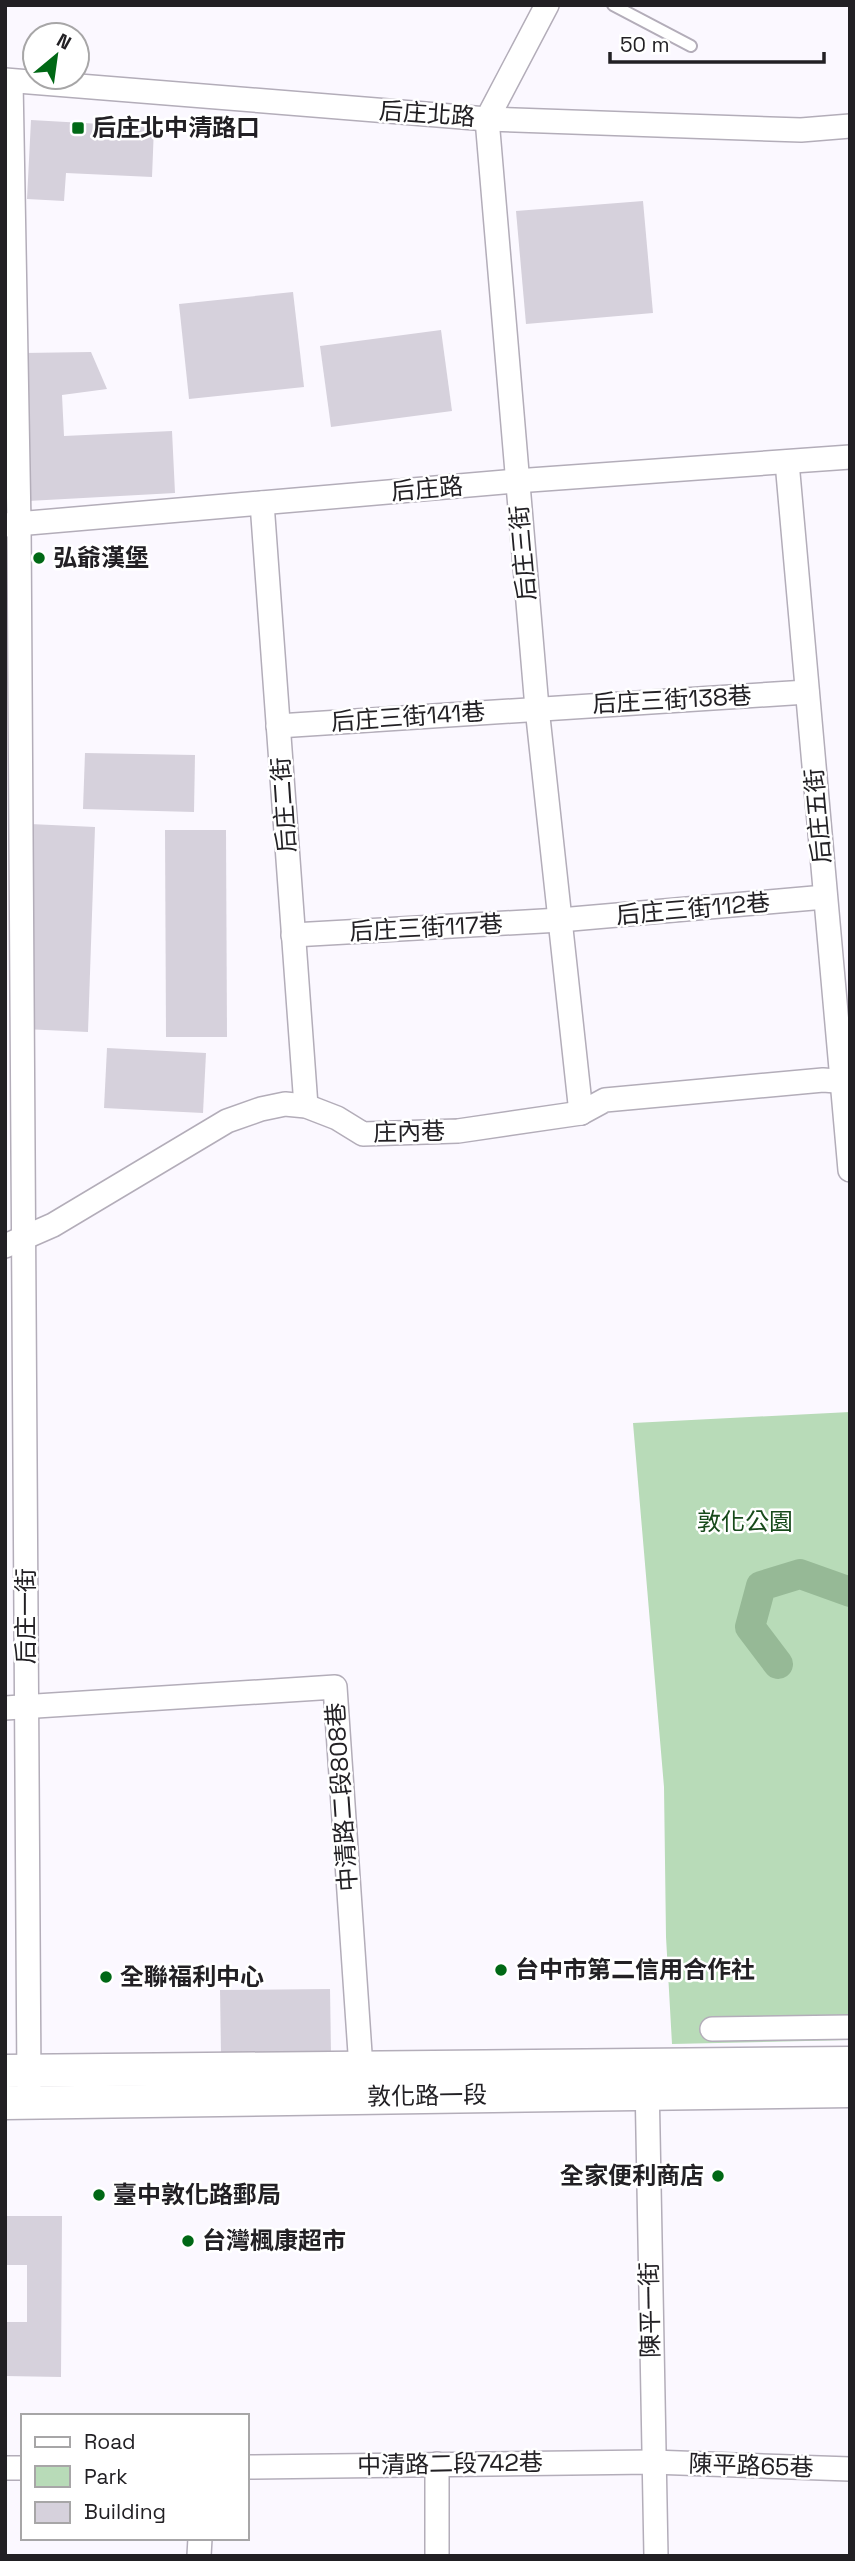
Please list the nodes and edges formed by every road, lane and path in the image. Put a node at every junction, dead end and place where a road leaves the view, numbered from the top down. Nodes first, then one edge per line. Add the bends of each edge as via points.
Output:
1 (547, 5) edge
2 (613, 5) edge
3 (691, 46) dead end
4 (8, 80) edge
5 (487, 119) junction
6 (850, 126) edge
7 (850, 457) edge
8 (787, 462) junction
9 (516, 481) junction
10 (262, 503) junction
11 (12, 525) edge
12 (807, 692) junction
13 (537, 708) junction
14 (278, 726) junction
15 (825, 897) junction
16 (560, 920) junction
17 (293, 935) junction
18 (846, 1081) edge
19 (306, 1106) junction
20 (581, 1113) junction
21 (850, 1170) edge
22 (14, 1242) edge
23 (16, 1707) edge
24 (850, 2027) edge
25 (712, 2029) dead end
26 (850, 2063) edge
27 (361, 2068) junction
28 (17, 2071) edge
29 (647, 2079) junction
30 (850, 2091) edge
31 (17, 2103) edge
32 (652, 2462) junction
33 (437, 2464) junction
34 (248, 2467) edge
35 (850, 2469) edge
36 (437, 2556) edge
37 (656, 2556) edge

1 - 5 street
2 - 3 lane
4 - 5 street, 后庄北路
4 - 11 street, 后庄一街
5 - 6 street, 后庄北路 via 801,130
5 - 9 street, 后庄三街
7 - 8 street, 后庄路
8 - 9 street, 后庄路
8 - 12 street, 后庄五街
9 - 10 street, 后庄路
9 - 13 street, 后庄三街
10 - 11 street, 后庄路
10 - 14 street, 后庄二街
11 - 22 street, 后庄一街
12 - 13 street, 后庄三街138巷
12 - 15 street, 后庄五街
13 - 14 street, 后庄三街141巷
13 - 16 street, 后庄三街
14 - 17 street, 后庄二街
15 - 16 street, 后庄三街112巷
15 - 18 street, 后庄五街
16 - 17 street, 后庄三街117巷
16 - 20 street, 后庄三街
17 - 19 street, 后庄二街
18 - 20 street, 庄內巷 via 605,1100
18 - 21 street, 后庄五街
19 - 20 street, 庄內巷 via 363,1133 458,1131
19 - 22 street, 庄內巷 via 285,1104 227,1121 152,1168
22 - 23 street, 后庄一街
23 - 27 street, 中清路二段808巷 via 335,1687
23 - 28 street, 后庄一街
24 - 25 street
26 - 29 street, 敦化路一段
27 - 28 street, 敦化路一段
27 - 29 street, 敦化路一段
28 - 31 street, 后庄一街
29 - 30 street, 敦化路一段
29 - 31 street, 敦化路一段
29 - 32 street, 陳平一街
32 - 33 street, 中清路二段742巷
32 - 35 street, 陳平路65巷
32 - 37 street, 陳平一街
33 - 34 street, 中清路二段742巷
33 - 36 street

